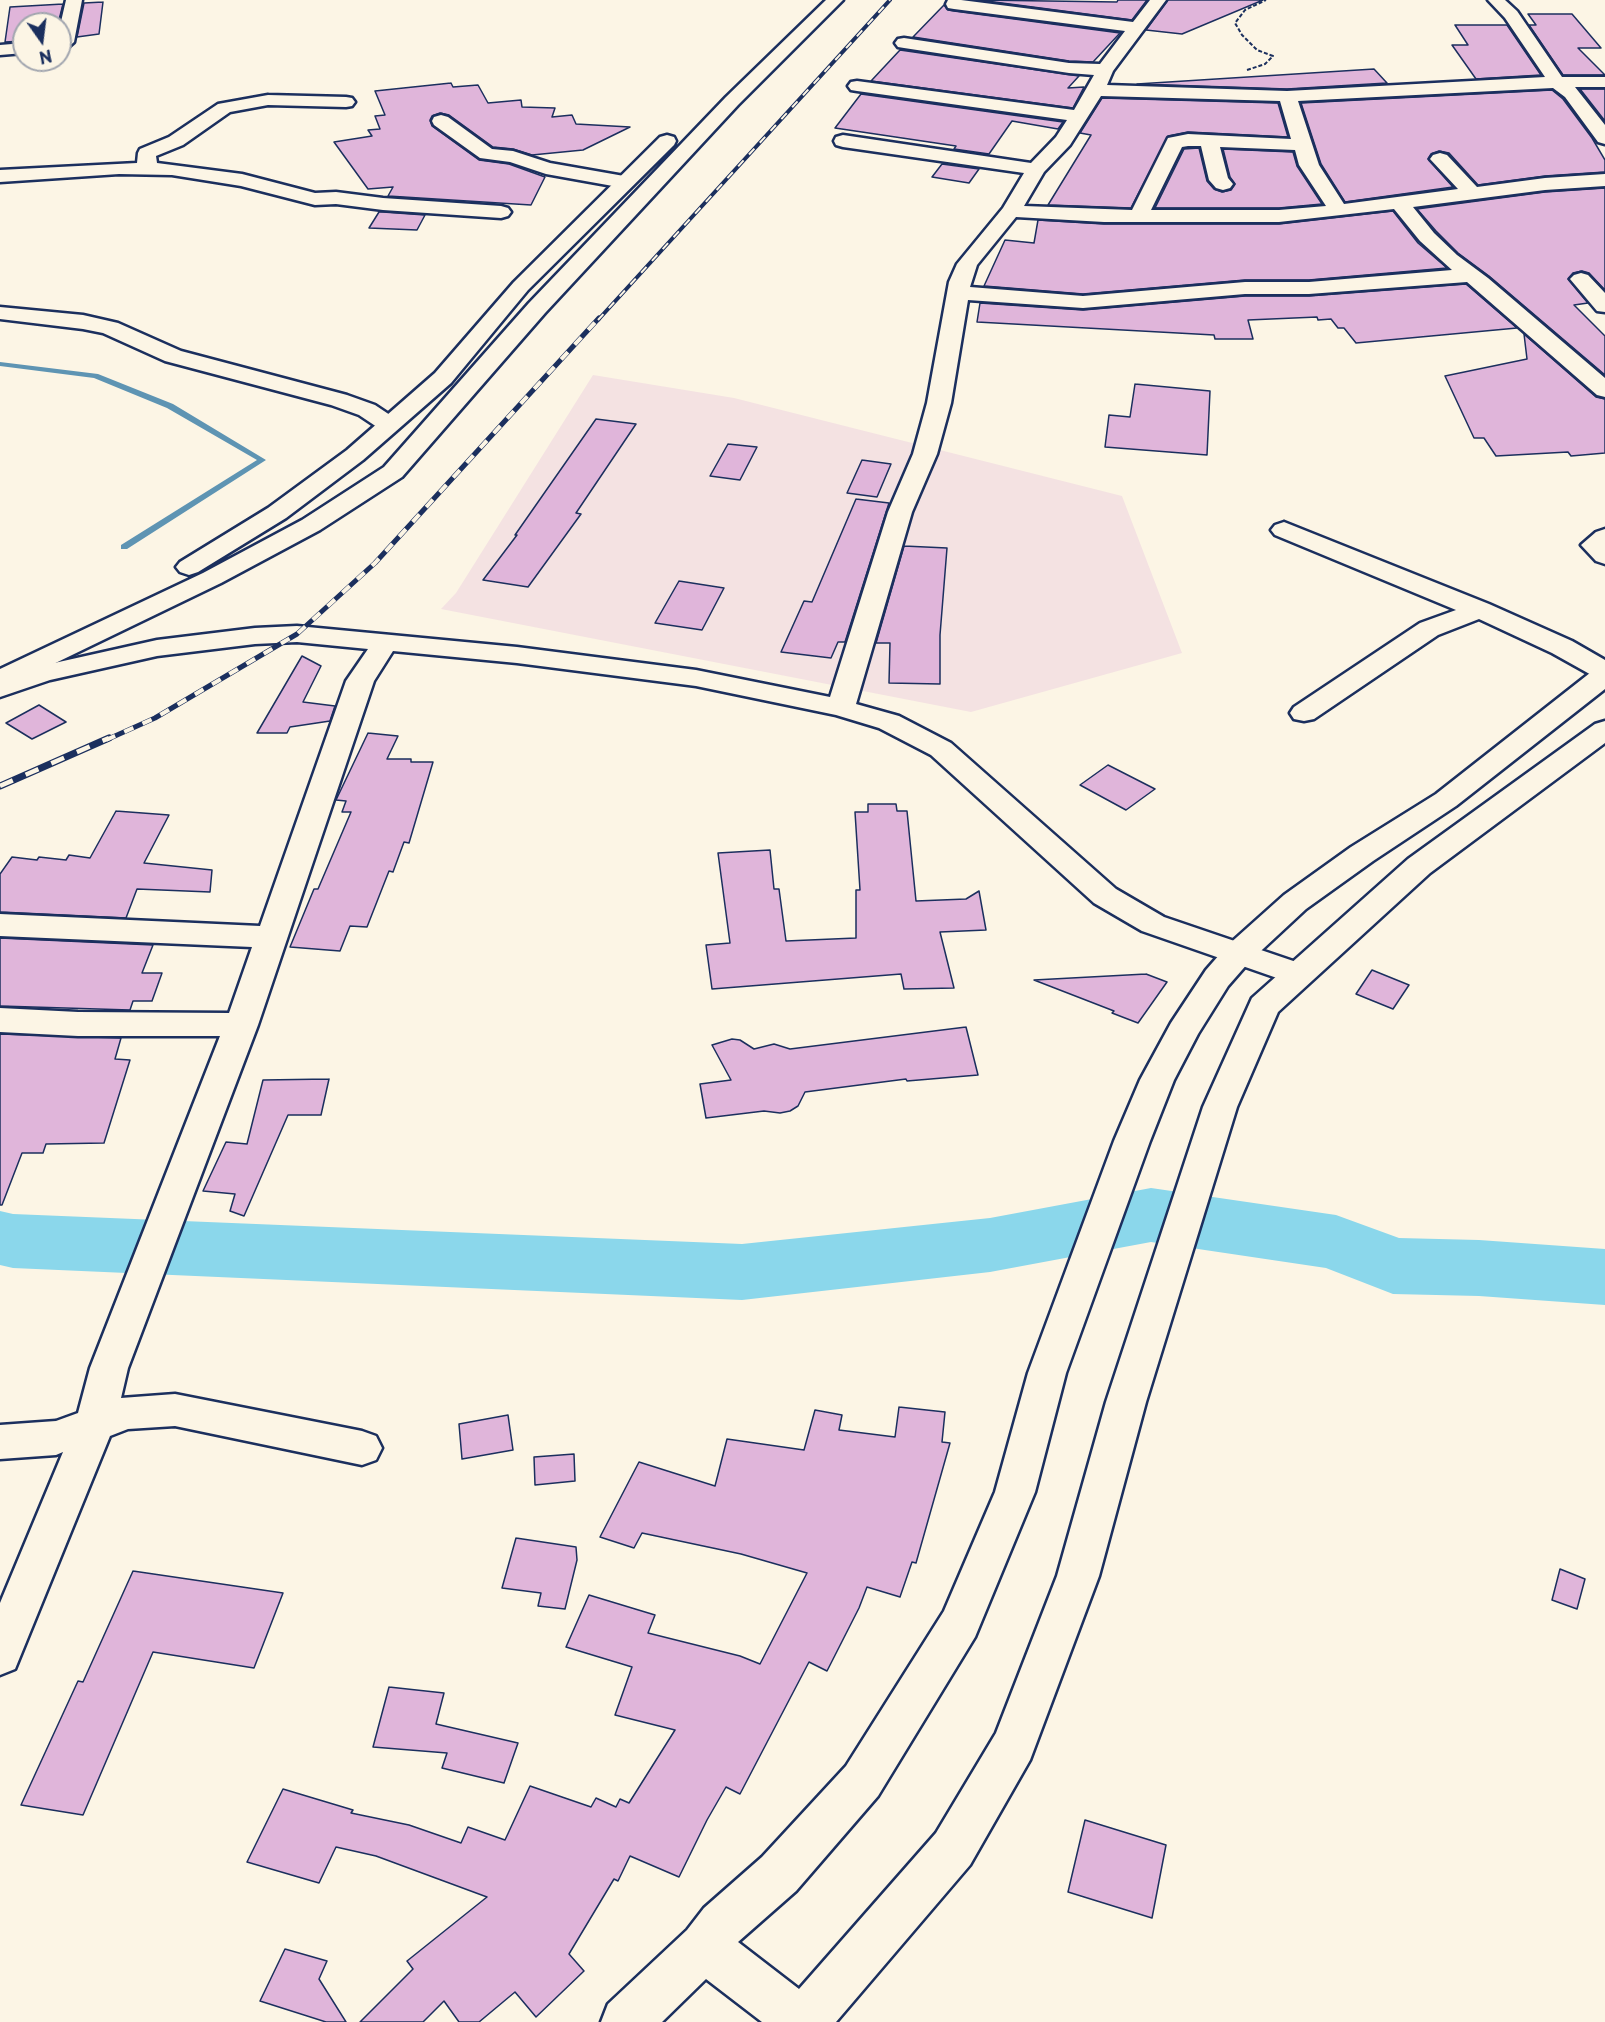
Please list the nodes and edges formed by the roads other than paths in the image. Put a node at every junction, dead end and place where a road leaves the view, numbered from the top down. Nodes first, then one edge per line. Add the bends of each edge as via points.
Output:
1 (835, 0) edge
2 (1158, 0) edge
3 (1496, 0) edge
4 (954, 4) dead end
5 (798, 7) dead end
6 (1138, 28) junction
7 (904, 43) dead end
8 (1105, 70) junction
9 (1557, 82) junction
10 (1605, 82) edge
11 (857, 86) dead end
12 (1096, 90) junction
13 (1287, 96) junction
14 (346, 102) dead end
15 (1079, 116) junction
16 (441, 121) dead end
17 (1605, 138) edge
18 (843, 141) dead end
19 (1209, 141) junction
20 (1303, 145) junction
21 (1440, 159) dead end
22 (147, 168) junction
23 (1036, 170) junction
24 (0, 176) edge
25 (1605, 180) edge
26 (624, 182) junction
27 (1223, 184) dead end
28 (418, 189) dead end
29 (1472, 194) junction
30 (1399, 203) junction
31 (383, 204) junction
32 (1339, 210) junction
33 (501, 212) dead end
34 (1011, 212) junction
35 (1139, 215) junction
36 (1472, 275) junction
37 (1581, 279) dead end
38 (959, 292) junction
39 (1605, 306) edge
40 (0, 313) edge
41 (1605, 390) edge
42 (388, 424) junction
43 (1284, 530) dead end
44 (1605, 537) edge
45 (1605, 556) edge
46 (1480, 610) junction
47 (385, 643) junction
48 (0, 659) edge
49 (1605, 673) edge
50 (0, 679) edge
51 (0, 689) edge
52 (842, 708) junction
53 (1304, 713) dead end
54 (1605, 730) edge
55 (0, 926) edge
56 (272, 937) junction
57 (1238, 954) junction
58 (1297, 974) junction
59 (0, 1020) edge
60 (241, 1025) junction
61 (96, 1422) junction
62 (0, 1442) edge
63 (362, 1448) dead end
64 (0, 1655) edge
65 (704, 1947) junction
66 (626, 2022) edge
67 (802, 2022) edge

1 - 50 street via 732,101 537,308 393,472 311,525 212,578
2 - 6 street
3 - 9 street via 1526,35
4 - 6 street
5 - 26 street
6 - 8 street
7 - 8 street
8 - 12 street
9 - 10 street
9 - 13 street
9 - 17 street
11 - 15 street
12 - 13 street
12 - 15 street
13 - 20 street
14 - 22 street via 268,100 224,108 176,141 147,153
15 - 23 street via 1063,141
16 - 26 street via 487,154
18 - 23 street
19 - 20 street
19 - 27 street
19 - 35 street via 1175,142
20 - 32 street via 1309,165
21 - 29 street
22 - 24 street
22 - 31 street via 242,180 315,199
23 - 34 street
25 - 29 street
26 - 42 street via 521,286 457,365
28 - 31 street
29 - 30 street
30 - 32 street
30 - 36 street via 1427,237
31 - 33 street
32 - 35 street via 1279,216
34 - 35 street
34 - 38 street via 967,264
36 - 38 street via 1083,302
36 - 41 street
37 - 39 street
38 - 52 street via 939,403 925,453 900,512
40 - 42 street via 110,328 173,356 339,400 367,410
42 - 48 street via 276,513 177,575
43 - 46 street
44 - 45 street via 1594,545
46 - 49 street via 1562,647
46 - 53 street via 1429,629
47 - 51 street via 297,634 245,637 157,648 42,674
47 - 52 street via 696,678
47 - 56 street via 360,681
49 - 57 street via 1446,800 1295,902
52 - 57 street via 889,722 941,749 1105,896 1154,924
54 - 58 street via 1419,866
55 - 56 street
56 - 60 street
57 - 58 street
57 - 65 street via 1217,978 1157,1080 1047,1372 1015,1492 960,1623 862,1781 779,1874 721,1925
58 - 67 street via 1264,1006 1220,1107 1126,1402 1078,1576 1014,1745 953,1849
59 - 60 street
60 - 61 street via 109,1368
61 - 62 street via 56,1437
61 - 63 street via 127,1413 175,1410
61 - 64 street
65 - 66 street
65 - 67 street

